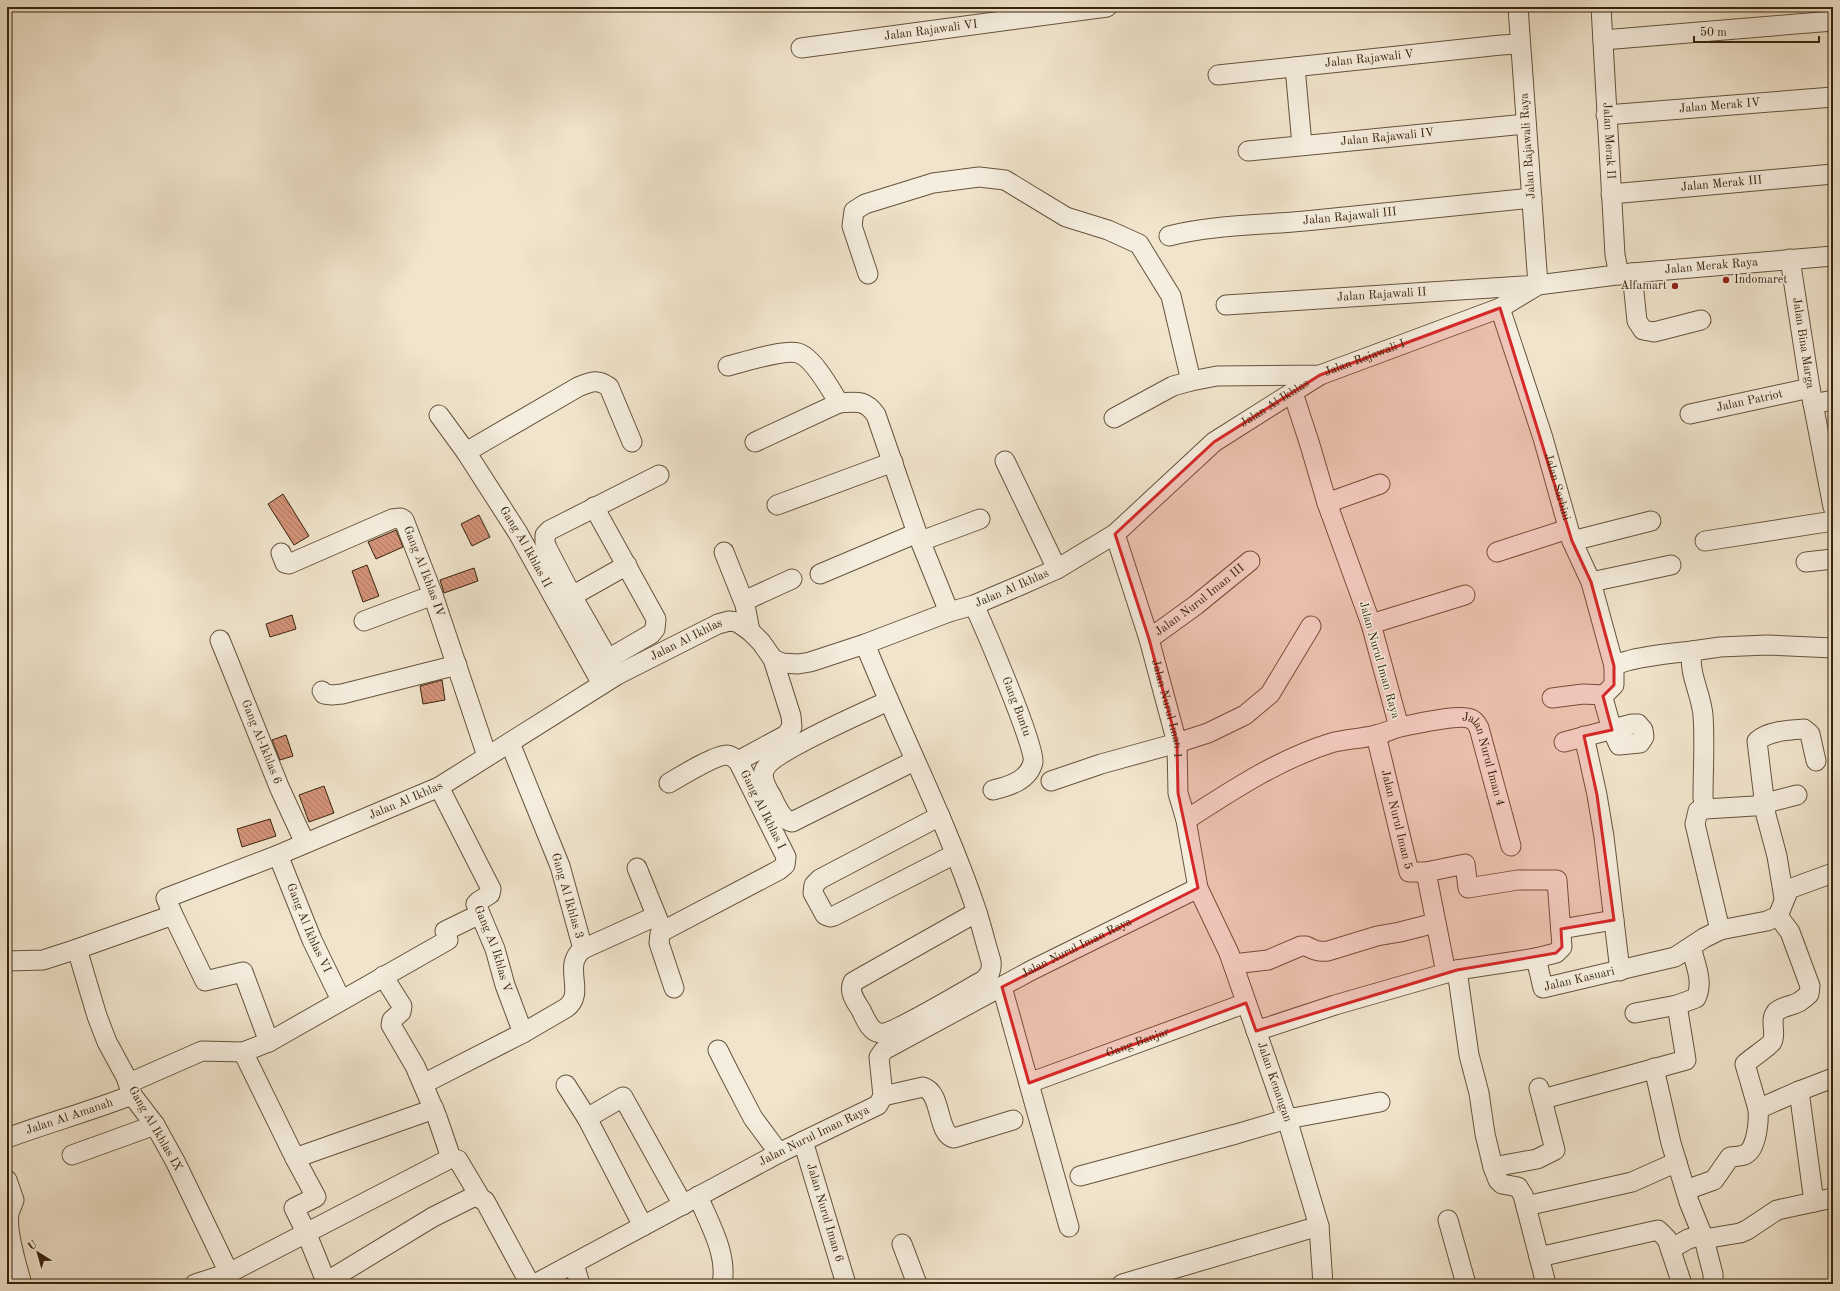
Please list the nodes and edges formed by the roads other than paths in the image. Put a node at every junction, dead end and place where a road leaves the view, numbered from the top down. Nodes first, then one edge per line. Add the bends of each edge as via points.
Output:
1 (1101, 7) edge
2 (1518, 7) edge
3 (1601, 7) edge
4 (1833, 21) edge
5 (1602, 40) junction
6 (1520, 44) junction
7 (801, 48) dead end
8 (1295, 67) junction
9 (1218, 75) dead end
10 (1833, 97) edge
11 (1606, 115) junction
12 (1526, 124) junction
13 (1302, 144) junction
14 (1248, 151) dead end
15 (1833, 174) edge
16 (1611, 194) junction
17 (1532, 198) junction
18 (1169, 236) dead end
19 (1833, 256) edge
20 (1790, 259) junction
21 (868, 274) dead end
22 (1625, 274) junction
23 (1538, 284) junction
24 (1226, 305) dead end
25 (1500, 308) junction
26 (1700, 320) dead end
27 (728, 366) dead end
28 (1320, 375) junction
29 (1191, 381) junction
30 (1293, 393) junction
31 (1812, 396) junction
32 (1833, 400) edge
33 (839, 403) junction
34 (1690, 414) dead end
35 (439, 415) dead end
36 (1114, 418) dead end
37 (632, 442) dead end
38 (755, 442) dead end
39 (466, 452) junction
40 (1005, 461) dead end
41 (893, 462) junction
42 (659, 475) dead end
43 (1380, 484) dead end
44 (1327, 503) junction
45 (777, 505) dead end
46 (594, 507) junction
47 (1833, 507) edge
48 (980, 519) dead end
49 (1651, 521) dead end
50 (1833, 521) edge
51 (1115, 534) junction
52 (1570, 535) junction
53 (919, 537) junction
54 (1705, 541) dead end
55 (724, 552) dead end
56 (1497, 552) dead end
57 (281, 553) dead end
58 (1833, 559) edge
59 (1250, 561) dead end
60 (1806, 562) dead end
61 (627, 565) junction
62 (1671, 565) dead end
63 (1057, 569) junction
64 (820, 574) dead end
65 (792, 579) dead end
66 (1591, 582) junction
67 (433, 595) junction
68 (1465, 595) dead end
69 (572, 596) junction
70 (744, 601) junction
71 (974, 605) junction
72 (949, 612) junction
73 (364, 621) dead end
74 (1371, 624) junction
75 (1311, 626) dead end
76 (750, 631) junction
77 (1149, 639) junction
78 (220, 640) dead end
79 (865, 644) junction
80 (1833, 648) edge
81 (1692, 651) junction
82 (608, 659) junction
83 (773, 660) junction
84 (457, 665) junction
85 (1614, 666) junction
86 (610, 680) junction
87 (322, 691) dead end
88 (1604, 694) junction
89 (1552, 698) dead end
90 (888, 701) junction
91 (1399, 727) junction
92 (1376, 735) junction
93 (1584, 736) junction
94 (1564, 742) dead end
95 (510, 743) junction
96 (1177, 743) junction
97 (487, 756) junction
98 (738, 761) junction
99 (914, 761) junction
100 (1816, 761) dead end
101 (1051, 781) dead end
102 (669, 783) dead end
103 (439, 787) junction
104 (994, 790) dead end
105 (1797, 796) dead end
106 (1764, 804) junction
107 (1705, 809) junction
108 (940, 816) junction
109 (1186, 820) junction
110 (304, 843) junction
111 (1511, 846) dead end
112 (955, 854) junction
113 (278, 855) junction
114 (637, 868) dead end
115 (1426, 872) junction
116 (1833, 873) edge
117 (1198, 888) junction
118 (1784, 898) junction
119 (977, 912) junction
120 (480, 914) junction
121 (173, 915) junction
122 (1778, 916) junction
123 (1614, 920) junction
124 (660, 923) junction
125 (1434, 923) junction
126 (1560, 929) junction
127 (1720, 930) junction
128 (1691, 947) junction
129 (583, 949) junction
130 (79, 954) junction
131 (1536, 958) junction
132 (7, 960) edge
133 (1233, 964) junction
134 (1620, 971) junction
135 (1452, 972) junction
136 (383, 976) junction
137 (1002, 987) junction
138 (674, 988) dead end
139 (341, 1000) junction
140 (1246, 1003) junction
141 (1677, 1005) junction
142 (1635, 1013) dead end
143 (1256, 1031) junction
144 (523, 1033) junction
145 (269, 1042) junction
146 (718, 1050) dead end
147 (243, 1052) junction
148 (1654, 1068) junction
149 (1833, 1078) edge
150 (1029, 1083) junction
151 (423, 1084) junction
152 (566, 1085) dead end
153 (130, 1089) junction
154 (1799, 1091) junction
155 (883, 1096) junction
156 (1380, 1102) dead end
157 (434, 1109) junction
158 (1758, 1109) junction
159 (587, 1118) junction
160 (1287, 1119) junction
161 (1013, 1120) dead end
162 (154, 1125) junction
163 (7, 1138) edge
164 (803, 1142) junction
165 (779, 1153) junction
166 (72, 1155) dead end
167 (294, 1158) junction
168 (451, 1158) junction
169 (1677, 1162) junction
170 (1493, 1168) junction
171 (1080, 1176) dead end
172 (7, 1180) edge
173 (1686, 1190) junction
174 (480, 1198) junction
175 (1833, 1198) edge
176 (690, 1201) junction
177 (1814, 1202) junction
178 (1526, 1206) junction
179 (1448, 1220) dead end
180 (643, 1226) junction
181 (1319, 1226) junction
182 (1069, 1227) dead end
183 (306, 1232) junction
184 (1703, 1237) junction
185 (902, 1244) dead end
186 (1671, 1249) junction
187 (1539, 1257) junction
188 (574, 1264) junction
189 (229, 1273) junction
190 (327, 1283) edge
191 (22, 1284) edge
192 (195, 1284) edge
193 (530, 1284) edge
194 (535, 1284) edge
195 (580, 1284) edge
196 (722, 1284) edge
197 (846, 1284) edge
198 (917, 1284) edge
199 (1122, 1284) edge
200 (1323, 1284) edge
201 (1466, 1284) edge
202 (1546, 1284) edge
203 (1682, 1284) edge
204 (1713, 1284) edge

1 - 7 street, Jalan Rajawali VI
2 - 6 street, Jalan Rajawali Raya
3 - 5 street, Jalan Merak II
4 - 5 street
5 - 11 street, Jalan Merak II
6 - 8 street, Jalan Rajawali V
6 - 12 street, Jalan Rajawali Raya
8 - 9 street, Jalan Rajawali V
8 - 13 street
10 - 11 street, Jalan Merak IV
11 - 16 street, Jalan Merak II
12 - 13 street, Jalan Rajawali IV
12 - 17 street, Jalan Rajawali Raya
13 - 14 street, Jalan Rajawali IV
15 - 16 street, Jalan Merak III
16 - 22 street, Jalan Merak II via 1615,256
17 - 18 street, Jalan Rajawali III via 1216,229
17 - 23 street, Jalan Rajawali Raya
19 - 20 street, Jalan Merak Raya
20 - 22 street, Jalan Merak Raya
20 - 31 street, Jalan Bina Marga
21 - 29 street via 852,226 854,212 865,204 933,183 979,177 1005,180 1066,217 1108,230 1139,244 1170,296
22 - 23 street, Jalan Merak Raya
22 - 26 street, Jalan Merak II via 1637,321 1643,330 1654,332
23 - 24 street, Jalan Rajawali II
23 - 25 street, Jalan Merak Raya
25 - 28 street, Jalan Rajawali I
25 - 52 street, Jalan Sarbini
27 - 33 street via 786,352 798,353 808,358
28 - 29 street, Jalan Rajawali I via 1217,376
28 - 30 street, Jalan Al Ikhlas
29 - 36 street, Jalan Rajawali I via 1167,389
30 - 44 street, Jalan Nurul Iman Raya
30 - 51 street, Jalan Al Ikhlas via 1214,442
31 - 32 street, Jalan Bina Marga
31 - 34 street, Jalan Patriot
31 - 47 street, Jalan Bina Marga
33 - 38 street
33 - 41 street via 860,402 872,409
35 - 39 street, Gang Al Ikhlas II
37 - 39 street via 609,387 595,380 578,387
39 - 86 street, Gang Al Ikhlas II
40 - 63 street
41 - 45 street
41 - 53 street
42 - 46 street
43 - 44 street
44 - 74 street, Jalan Nurul Iman Raya
46 - 61 street
46 - 69 street via 545,535 545,544
48 - 53 street
49 - 52 street
50 - 54 street
51 - 63 street, Jalan Al Ikhlas
51 - 77 street, Jalan Nurul Iman 1
52 - 56 street
52 - 66 street, Jalan Sarbini
53 - 64 street
53 - 72 street
55 - 70 street
57 - 67 street, Gang Al Ikhlas IV via 285,563 289,564 392,519 401,518 407,524
58 - 60 street
59 - 77 street, Jalan Nurul Iman III
61 - 69 street
61 - 82 street via 654,614 656,625 651,634
62 - 66 street
63 - 71 street, Jalan Al Ikhlas
65 - 70 street
66 - 85 street, Jalan Sarbini
67 - 73 street
67 - 84 street, Gang Al Ikhlas IV
68 - 74 street
69 - 82 street
70 - 76 street
71 - 72 street, Jalan Al Ikhlas
71 - 104 street, Gang Buntu via 1034,760 1030,771 1021,779 1012,785
72 - 79 street, Jalan Al Ikhlas
74 - 91 street, Jalan Nurul Iman Raya
75 - 96 street via 1270,694 1245,715 1208,733
76 - 83 street, Jalan Al Ikhlas
76 - 86 street, Jalan Al Ikhlas via 737,622 718,624
77 - 96 street, Jalan Nurul Iman 1
78 - 110 street, Gang Al-Ikhlas 6
79 - 83 street, Jalan Al Ikhlas via 810,662 798,664
79 - 90 street
80 - 81 street via 1767,645
81 - 85 street via 1652,656
81 - 107 street via 1690,659 1703,714
82 - 86 street
83 - 98 street, Gang Al Ikhlas I via 791,716 792,727 786,735
84 - 87 street via 342,694 328,695
84 - 97 street, Gang Al Ikhlas IV
85 - 88 street, Jalan Sarbini via 1614,685
86 - 95 street, Jalan Al Ikhlas
88 - 89 street
88 - 93 street via 1612,730
90 - 99 street
90 - 99 street via 774,758 766,765 763,772 764,781 785,819 792,822
91 - 92 street, Jalan Nurul Iman Raya
91 - 111 street, Jalan Nurul Iman 4 via 1442,719 1470,718 1474,721 1479,728
92 - 109 street, Jalan Nurul Iman Raya via 1331,743 1312,750 1232,791
92 - 115 street, Jalan Nurul Iman 5 via 1408,870
93 - 94 street
93 - 123 street via 1597,795
95 - 97 street, Jalan Al Ikhlas
95 - 129 street, Gang Al Ikhlas 3 via 560,866
96 - 101 street
96 - 109 street, Jalan Nurul Iman 1 via 1178,792
97 - 103 street, Jalan Al Ikhlas
98 - 102 street via 727,755 721,756
98 - 124 street, Gang Al Ikhlas I via 785,855 785,865 779,870
99 - 108 street
100 - 106 street via 1810,734 1804,729 1761,737 1757,741 1757,749
103 - 110 street, Jalan Al Ikhlas
103 - 120 street, Gang Al Ikhlas V via 491,889 490,894 477,902
105 - 106 street
106 - 107 street
106 - 118 street
107 - 127 street via 1698,811 1694,824
108 - 112 street
108 - 112 street via 820,879 814,885 813,893 825,915 834,916
109 - 117 street, Jalan Nurul Iman 1
110 - 113 street, Jalan Al Ikhlas
112 - 119 street
113 - 121 street, Jalan Al Ikhlas via 166,898
113 - 139 street, Gang Al Ikhlas VI via 312,940
114 - 124 street
115 - 125 street
115 - 126 street, Jalan Nurul Iman 5 via 1465,864 1468,888 1518,880 1557,880
116 - 118 street via 1789,889
117 - 133 street, Jalan Kenangan
117 - 137 street, Jalan Nurul Iman Raya
118 - 122 street
119 - 119 street via 991,962 992,969 988,976 890,1031 875,1031 868,1024 852,993 853,982
120 - 136 street via 445,931 448,940
120 - 144 street, Gang Al Ikhlas V via 496,949 505,985
121 - 130 street
121 - 145 street via 204,981 242,972
122 - 127 street, Jalan Kasuari via 1767,921
122 - 158 street via 1790,932 1810,986 1809,994 1776,1012 1773,1019 1772,1042 1745,1064
123 - 126 street
123 - 134 street
124 - 129 street
124 - 138 street via 659,942
125 - 133 street via 1328,951 1314,951 1301,946 1268,960
125 - 135 street
126 - 131 street via 1560,950
127 - 128 street, Jalan Kasuari
128 - 134 street, Jalan Kasuari via 1675,956
128 - 141 street via 1698,972 1699,992 1696,998
129 - 144 street, Gang Al Ikhlas 3 via 575,957 573,964 574,998 571,1005
130 - 132 street via 43,960
130 - 153 street, Gang Al Ikhlas IX via 96,1016
131 - 134 street, Jalan Kasuari via 1543,988
131 - 135 street
133 - 140 street, Jalan Kenangan
135 - 143 street via 1335,1005
135 - 170 street
136 - 139 street
136 - 151 street via 402,1006 401,1012 392,1020 391,1025
137 - 150 street
137 - 155 street, Jalan Nurul Iman Raya via 881,1053 878,1060
139 - 145 street
140 - 143 street, Jalan Kenangan
140 - 150 street, Gang Banjar
141 - 142 street
141 - 148 street via 1686,1060
143 - 160 street, Jalan Kenangan
144 - 151 street, Gang Al Ikhlas 3
145 - 147 street
146 - 165 street via 753,1118
147 - 153 street, Jalan Al Amanah via 202,1051
147 - 167 street
148 - 169 street
148 - 170 street via 1541,1093 1555,1150 1537,1159
149 - 154 street
150 - 182 street
151 - 157 street
152 - 159 street
153 - 162 street, Gang Al Ikhlas IX
153 - 163 street, Jalan Al Amanah via 89,1111
154 - 158 street
154 - 177 street
155 - 161 street via 927,1088 934,1098 947,1134 954,1138
155 - 164 street, Jalan Nurul Iman Raya via 872,1109
156 - 160 street
157 - 167 street
157 - 168 street
158 - 173 street via 1759,1127 1751,1150 1746,1155 1730,1158 1714,1180
159 - 176 street via 623,1097
159 - 180 street
160 - 171 street
160 - 181 street, Jalan Kenangan
162 - 166 street
162 - 189 street, Gang Al Ikhlas IX via 176,1163
164 - 165 street, Jalan Nurul Iman Raya
164 - 197 street, Jalan Nurul Iman 6
165 - 176 street, Jalan Nurul Iman Raya
167 - 183 street via 316,1197 294,1208
168 - 174 street via 458,1160
168 - 183 street
169 - 173 street
169 - 178 street via 1632,1182
170 - 178 street via 1502,1184 1518,1187
172 - 191 street via 14,1200 8,1222
173 - 184 street
174 - 190 street via 475,1196 433,1217
174 - 193 street via 485,1201
175 - 177 street
176 - 180 street, Jalan Nurul Iman Raya
176 - 196 street via 720,1249 724,1276
177 - 184 street via 1777,1210 1747,1230
178 - 187 street
179 - 201 street
180 - 188 street, Jalan Nurul Iman Raya
181 - 199 street
181 - 200 street, Jalan Kenangan
183 - 189 street
183 - 190 street
184 - 186 street via 1688,1239
184 - 204 street via 1714,1274
185 - 198 street
186 - 187 street via 1667,1238 1658,1230
186 - 203 street
187 - 202 street
188 - 194 street, Jalan Nurul Iman Raya
188 - 195 street
189 - 192 street

